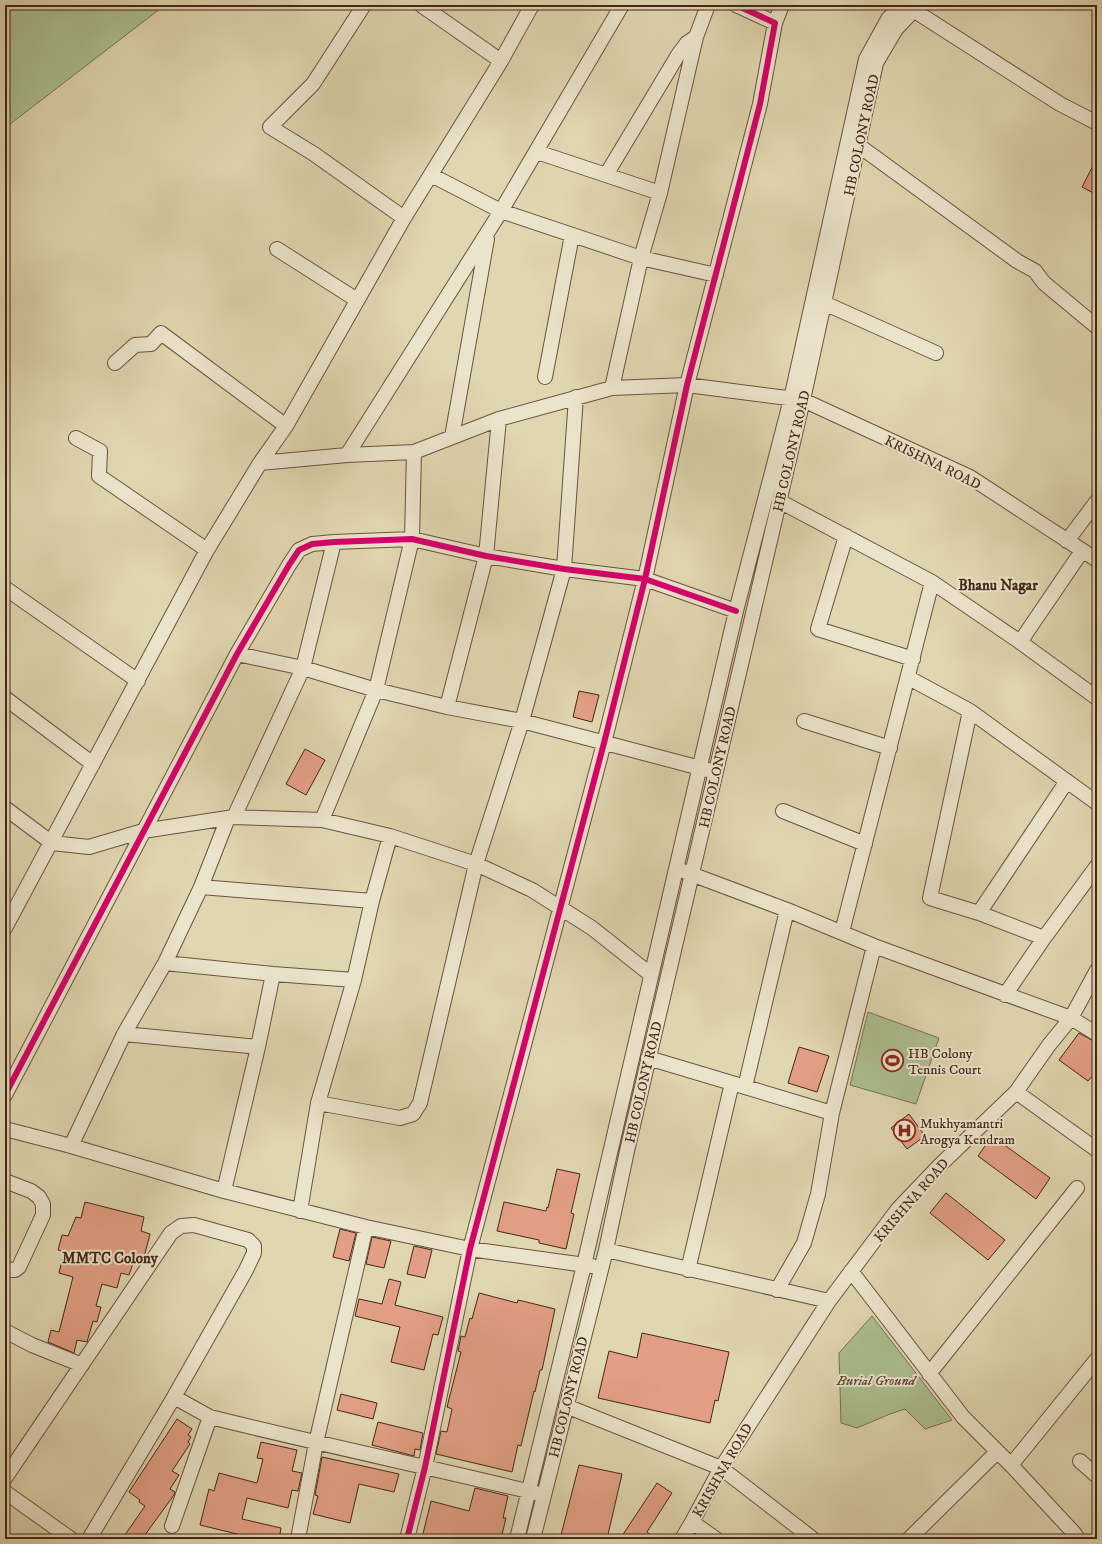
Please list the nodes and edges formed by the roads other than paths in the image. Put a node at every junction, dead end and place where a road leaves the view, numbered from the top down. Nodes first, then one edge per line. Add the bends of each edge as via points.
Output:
1 (364, 5) edge
2 (422, 5) edge
3 (532, 5) edge
4 (622, 5) edge
5 (708, 5) edge
6 (736, 5) edge
7 (782, 5) edge
8 (910, 6) edge
9 (775, 23) junction
10 (696, 37) junction
11 (501, 61) junction
12 (1097, 123) edge
13 (858, 145) junction
14 (537, 152) junction
15 (431, 175) junction
16 (606, 175) junction
17 (660, 193) junction
18 (502, 211) junction
19 (404, 218) junction
20 (489, 232) junction
21 (572, 235) junction
22 (277, 249) dead end
23 (641, 258) junction
24 (716, 275) junction
25 (358, 300) junction
26 (824, 303) junction
27 (1097, 327) edge
28 (936, 353) dead end
29 (115, 362) dead end
30 (546, 377) dead end
31 (687, 385) junction
32 (612, 388) junction
33 (576, 397) junction
34 (797, 399) junction
35 (499, 419) junction
36 (286, 426) junction
37 (452, 437) junction
38 (76, 438) dead end
39 (414, 452) junction
40 (348, 455) junction
41 (260, 463) junction
42 (779, 501) junction
43 (1097, 501) edge
44 (846, 536) junction
45 (412, 538) junction
46 (1067, 541) junction
47 (334, 542) junction
48 (208, 550) junction
49 (1082, 551) junction
50 (486, 556) junction
51 (1097, 560) edge
52 (564, 569) junction
53 (645, 579) junction
54 (932, 582) junction
55 (5, 588) edge
56 (736, 611) junction
57 (1020, 642) junction
58 (237, 654) junction
59 (913, 659) junction
60 (303, 668) junction
61 (909, 678) junction
62 (138, 681) junction
63 (376, 690) junction
64 (5, 698) edge
65 (1097, 698) edge
66 (447, 707) junction
67 (970, 711) junction
68 (804, 720) dead end
69 (522, 722) junction
70 (604, 742) junction
71 (890, 748) junction
72 (93, 764) junction
73 (700, 769) junction
74 (716, 772) junction
75 (1067, 781) junction
76 (1097, 803) edge
77 (5, 808) edge
78 (783, 811) dead end
79 (231, 818) junction
80 (322, 820) junction
81 (142, 831) junction
82 (390, 836) junction
83 (52, 843) junction
84 (864, 844) junction
85 (476, 864) junction
86 (1097, 866) edge
87 (676, 869) junction
88 (692, 874) junction
89 (201, 887) junction
90 (372, 900) junction
91 (560, 908) junction
92 (787, 910) junction
93 (979, 913) junction
94 (5, 928) edge
95 (842, 932) junction
96 (1044, 938) junction
97 (874, 946) junction
98 (165, 963) junction
99 (1097, 970) edge
100 (273, 974) junction
101 (650, 974) junction
102 (354, 980) junction
103 (1006, 995) junction
104 (1071, 1018) junction
105 (124, 1034) junction
106 (1097, 1034) edge
107 (258, 1047) junction
108 (648, 1058) junction
109 (739, 1085) junction
110 (1016, 1092) junction
111 (5, 1095) edge
112 (318, 1103) junction
113 (832, 1113) junction
114 (5, 1129) edge
115 (71, 1146) junction
116 (1097, 1150) edge
117 (5, 1181) edge
118 (1076, 1188) dead end
119 (224, 1191) junction
120 (300, 1210) junction
121 (366, 1226) junction
122 (470, 1249) junction
123 (606, 1250) junction
124 (584, 1265) junction
125 (5, 1267) edge
126 (602, 1268) junction
127 (688, 1270) junction
128 (851, 1271) junction
129 (777, 1290) junction
130 (829, 1301) junction
131 (5, 1331) edge
132 (1097, 1359) edge
133 (82, 1364) junction
134 (928, 1374) junction
135 (174, 1397) junction
136 (566, 1406) junction
137 (210, 1417) junction
138 (316, 1443) junction
139 (997, 1452) junction
140 (1080, 1460) dead end
141 (1011, 1465) junction
142 (425, 1467) junction
143 (721, 1468) junction
144 (1097, 1476) edge
145 (5, 1478) edge
146 (528, 1491) junction
147 (5, 1492) edge
148 (544, 1495) junction
149 (692, 1522) junction
150 (172, 1526) dead end
151 (55, 1534) edge
152 (72, 1539) edge
153 (89, 1539) edge
154 (298, 1539) edge
155 (407, 1539) edge
156 (516, 1539) edge
157 (533, 1539) edge
158 (682, 1539) edge
159 (716, 1539) edge
160 (813, 1539) edge
161 (909, 1539) edge
162 (1078, 1539) edge

1 - 19 street via 313,84 270,127 314,154
2 - 11 street
3 - 11 street
4 - 14 street
5 - 10 street
6 - 9 street
7 - 9 street
8 - 12 street via 1060,104
8 - 13 street, HB COLONY ROAD via 876,63
8 - 34 street via 888,19 866,59
9 - 24 street via 760,104
10 - 16 street via 683,47
10 - 17 street
11 - 15 street
13 - 26 street, HB COLONY ROAD
13 - 27 street via 1017,261 1035,271 1044,283
14 - 16 street
14 - 18 street
15 - 18 street
15 - 19 street
16 - 17 street
17 - 23 street
18 - 20 street
18 - 21 street
19 - 25 street
20 - 37 street
20 - 40 street
21 - 23 street
21 - 30 street
22 - 25 street
23 - 24 street
23 - 32 street
24 - 31 street
25 - 36 street
26 - 28 street
26 - 34 street, HB COLONY ROAD
29 - 36 street via 135,345 151,344 162,333
31 - 32 street, KRISHNA ROAD
31 - 34 street, KRISHNA ROAD
31 - 53 street
32 - 33 street, KRISHNA ROAD
33 - 35 street, KRISHNA ROAD
33 - 52 street
34 - 42 street, HB COLONY ROAD
34 - 46 street, KRISHNA ROAD via 970,477
34 - 56 street
35 - 37 street, KRISHNA ROAD
35 - 50 street
36 - 41 street
37 - 39 street, KRISHNA ROAD
38 - 48 street via 100,452 98,476
39 - 40 street, KRISHNA ROAD
39 - 45 street
40 - 41 street, KRISHNA ROAD
41 - 48 street
42 - 44 street
42 - 74 street, HB COLONY ROAD
43 - 46 street
44 - 54 street
44 - 59 street via 818,629
45 - 47 street
45 - 50 street
45 - 63 street
46 - 49 street, KRISHNA ROAD
47 - 58 street via 312,544 299,550
47 - 60 street
48 - 62 street
49 - 51 street, KRISHNA ROAD
49 - 57 street
50 - 52 street
50 - 66 street
52 - 53 street
52 - 69 street
53 - 56 street
53 - 70 street
54 - 57 street
54 - 59 street
55 - 62 street
56 - 73 street
57 - 65 street
58 - 60 street
58 - 81 street
59 - 61 street
60 - 63 street
60 - 79 street
61 - 67 street
61 - 71 street
62 - 72 street
63 - 66 street
63 - 80 street
64 - 72 street
66 - 69 street
67 - 75 street
67 - 93 street via 930,898
68 - 71 street
69 - 70 street
69 - 85 street
70 - 73 street
70 - 91 street
71 - 84 street
72 - 83 street
73 - 74 street
73 - 87 street
74 - 88 street, HB COLONY ROAD
75 - 76 street
75 - 93 street
77 - 83 street
78 - 84 street
79 - 80 street
79 - 81 street
79 - 89 street
80 - 82 street
81 - 83 street via 89,847
81 - 111 street
82 - 85 street
82 - 90 street
83 - 94 street
84 - 95 street
85 - 91 street via 532,890
85 - 112 street via 420,1102 413,1114 400,1118
86 - 96 street
87 - 88 street
87 - 101 street
88 - 92 street
88 - 108 street, HB COLONY ROAD
89 - 90 street
89 - 98 street
90 - 102 street
91 - 101 street via 592,928
91 - 122 street
92 - 95 street
92 - 109 street
93 - 96 street
95 - 97 street
96 - 103 street
97 - 103 street
97 - 113 street
98 - 100 street
98 - 105 street
99 - 104 street, KRISHNA ROAD
100 - 102 street
100 - 107 street
101 - 124 street
102 - 112 street
103 - 104 street
104 - 106 street
104 - 110 street, KRISHNA ROAD via 1048,1045
105 - 107 street
105 - 115 street
107 - 119 street
108 - 109 street
108 - 123 street, HB COLONY ROAD
109 - 113 street
109 - 127 street
110 - 116 street
110 - 128 street, KRISHNA ROAD via 898,1209
112 - 120 street
113 - 129 street via 818,1194 804,1243
114 - 115 street
115 - 119 street
117 - 125 street via 31,1191 39,1197 43,1204 43,1215 19,1267 10,1270
118 - 134 street
119 - 120 street
120 - 121 street
121 - 122 street
121 - 138 street
122 - 124 street
122 - 142 street
123 - 126 street, HB COLONY ROAD
123 - 127 street
124 - 126 street
124 - 146 street
126 - 136 street, HB COLONY ROAD
127 - 129 street
128 - 130 street, KRISHNA ROAD
128 - 134 street
129 - 130 street
130 - 143 street, KRISHNA ROAD
131 - 133 street via 32,1345
132 - 141 street
133 - 135 street via 171,1233 181,1226 194,1225 248,1240 254,1246 254,1253
133 - 145 street
134 - 139 street via 963,1417
135 - 137 street
135 - 153 street
136 - 143 street
136 - 148 street, HB COLONY ROAD
137 - 138 street
137 - 150 street
138 - 142 street
138 - 154 street
139 - 141 street
139 - 161 street
140 - 144 street
141 - 162 street
142 - 146 street
142 - 155 street
143 - 149 street, KRISHNA ROAD
143 - 160 street
146 - 148 street
146 - 156 street
147 - 151 street
148 - 157 street, HB COLONY ROAD
149 - 158 street, KRISHNA ROAD
149 - 159 street
151 - 152 street

